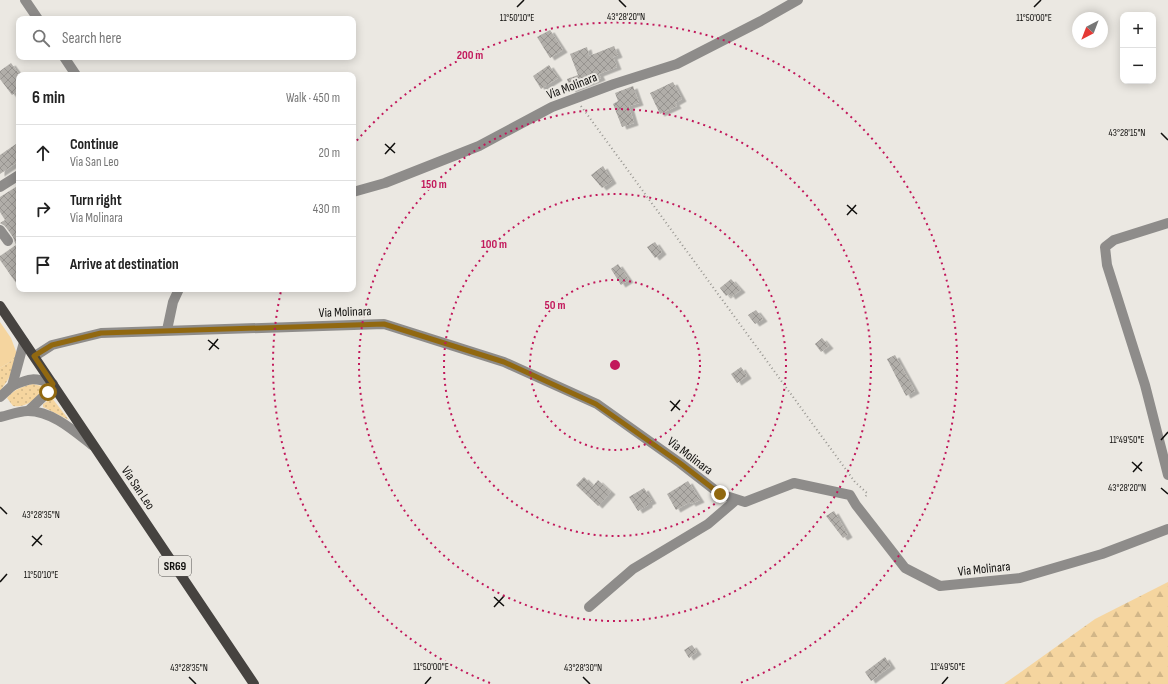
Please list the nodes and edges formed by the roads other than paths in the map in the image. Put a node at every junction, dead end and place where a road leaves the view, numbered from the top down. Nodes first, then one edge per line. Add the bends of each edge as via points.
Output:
1 (25, 0) edge
2 (798, 0) edge
3 (36, 16) edge
4 (66, 60) edge
5 (74, 72) edge
6 (16, 177) edge
7 (0, 187) edge
8 (356, 191) edge
9 (1168, 223) edge
10 (0, 230) edge
11 (8, 241) dead end
12 (178, 292) edge
13 (0, 306) edge
14 (167, 330) junction
15 (24, 342) junction
16 (34, 356) junction
17 (53, 384) junction
18 (12, 386) junction
19 (0, 397) edge
20 (28, 411) junction
21 (0, 417) edge
22 (96, 449) junction
23 (1168, 475) edge
24 (736, 500) junction
25 (1168, 529) edge
26 (589, 607) dead end
27 (254, 684) edge

1 - 3 street
2 - 8 street, Via Molinara via 677,64 552,107 479,146 385,183
4 - 5 street
6 - 7 street
9 - 23 street via 1114,240 1105,247 1107,265 1145,385
10 - 11 street
12 - 14 street
13 - 15 main road, Via San Leo
14 - 16 street, Via Molinara via 101,333 52,345
14 - 24 street, Via Molinara via 384,324 504,362 596,404 720,494
15 - 16 main road, Via San Leo
15 - 18 street
16 - 17 main road, Via San Leo
17 - 18 street via 28,379
17 - 20 street
17 - 22 main road, Via San Leo
18 - 19 street
20 - 21 street
20 - 22 street via 48,416 65,425
22 - 27 main road, Via San Leo / SR69
24 - 25 street, Via Molinara via 744,502 794,483 850,495 905,568 940,586 1020,578 1102,554
24 - 26 street via 708,524 633,569

